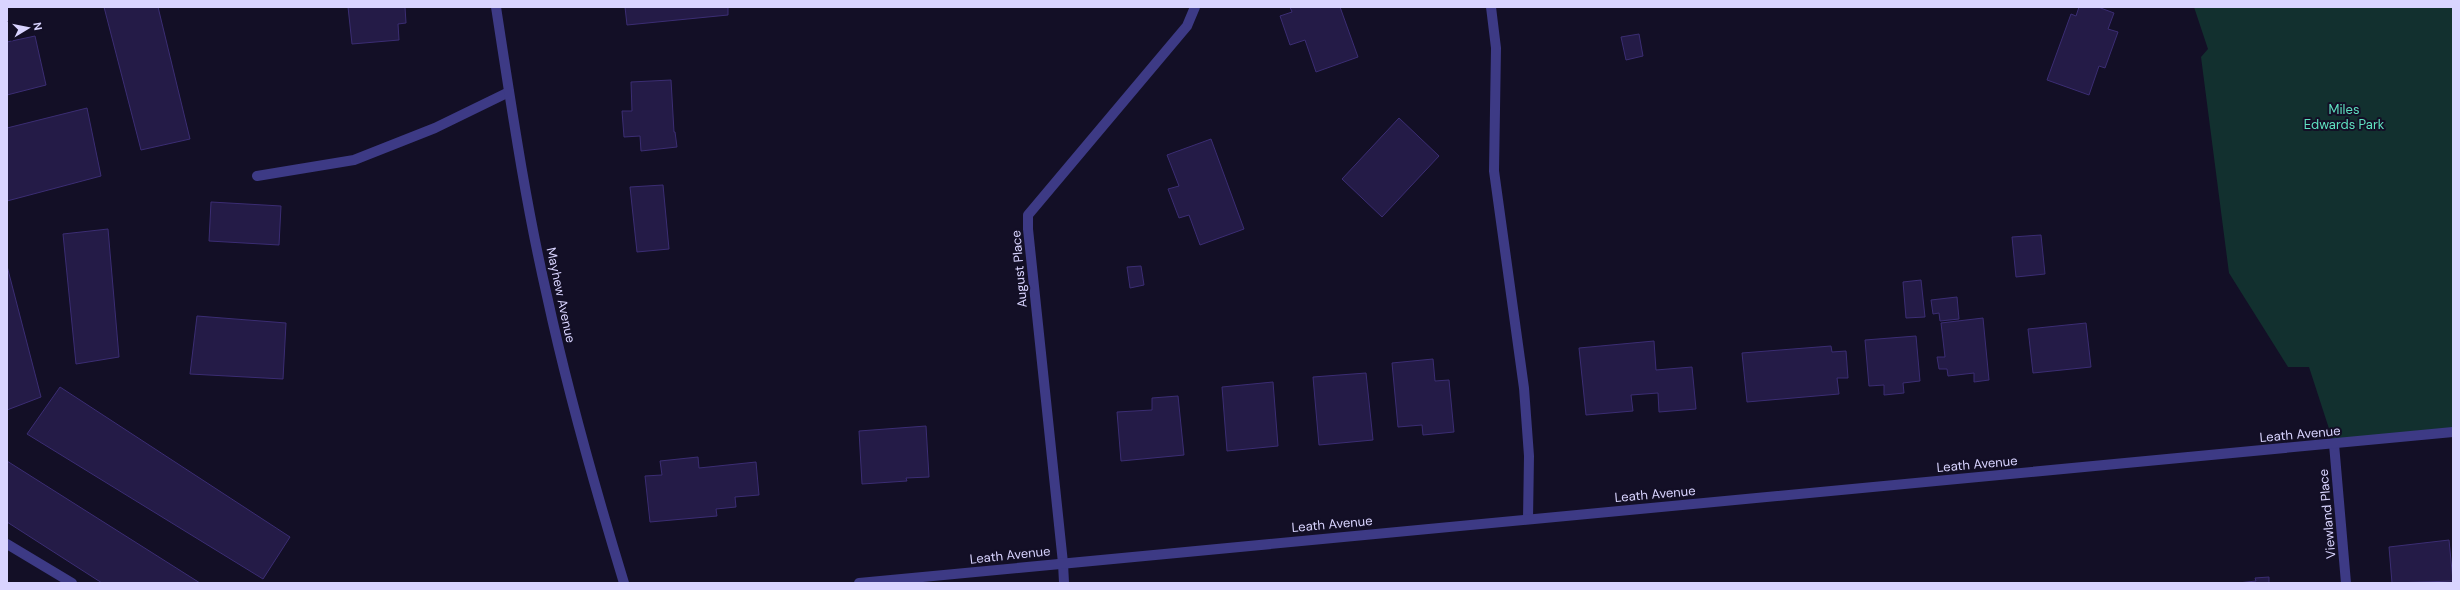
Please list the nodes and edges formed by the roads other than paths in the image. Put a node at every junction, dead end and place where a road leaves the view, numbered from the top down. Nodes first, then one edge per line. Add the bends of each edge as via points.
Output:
1 (496, 7) edge
2 (1195, 7) edge
3 (1491, 7) edge
4 (509, 92) junction
5 (257, 176) dead end
6 (2453, 432) edge
7 (2334, 444) junction
8 (1528, 519) junction
9 (7, 544) edge
10 (1063, 563) junction
11 (72, 583) edge
12 (624, 583) edge
13 (859, 583) edge
14 (1064, 583) edge
15 (2346, 583) edge

1 - 4 street, Mayhew Avenue
2 - 10 street, August Place via 1187,26 1028,214
3 - 8 street via 1496,48 1494,171 1524,388 1529,456
4 - 5 street via 435,128 354,160
4 - 12 street, Mayhew Avenue via 546,296 584,452
6 - 7 street, Leath Avenue
7 - 8 street, Leath Avenue
7 - 15 street, Viewland Place
8 - 10 street, Leath Avenue
9 - 11 street
10 - 13 street, Leath Avenue
10 - 14 street, August Place

